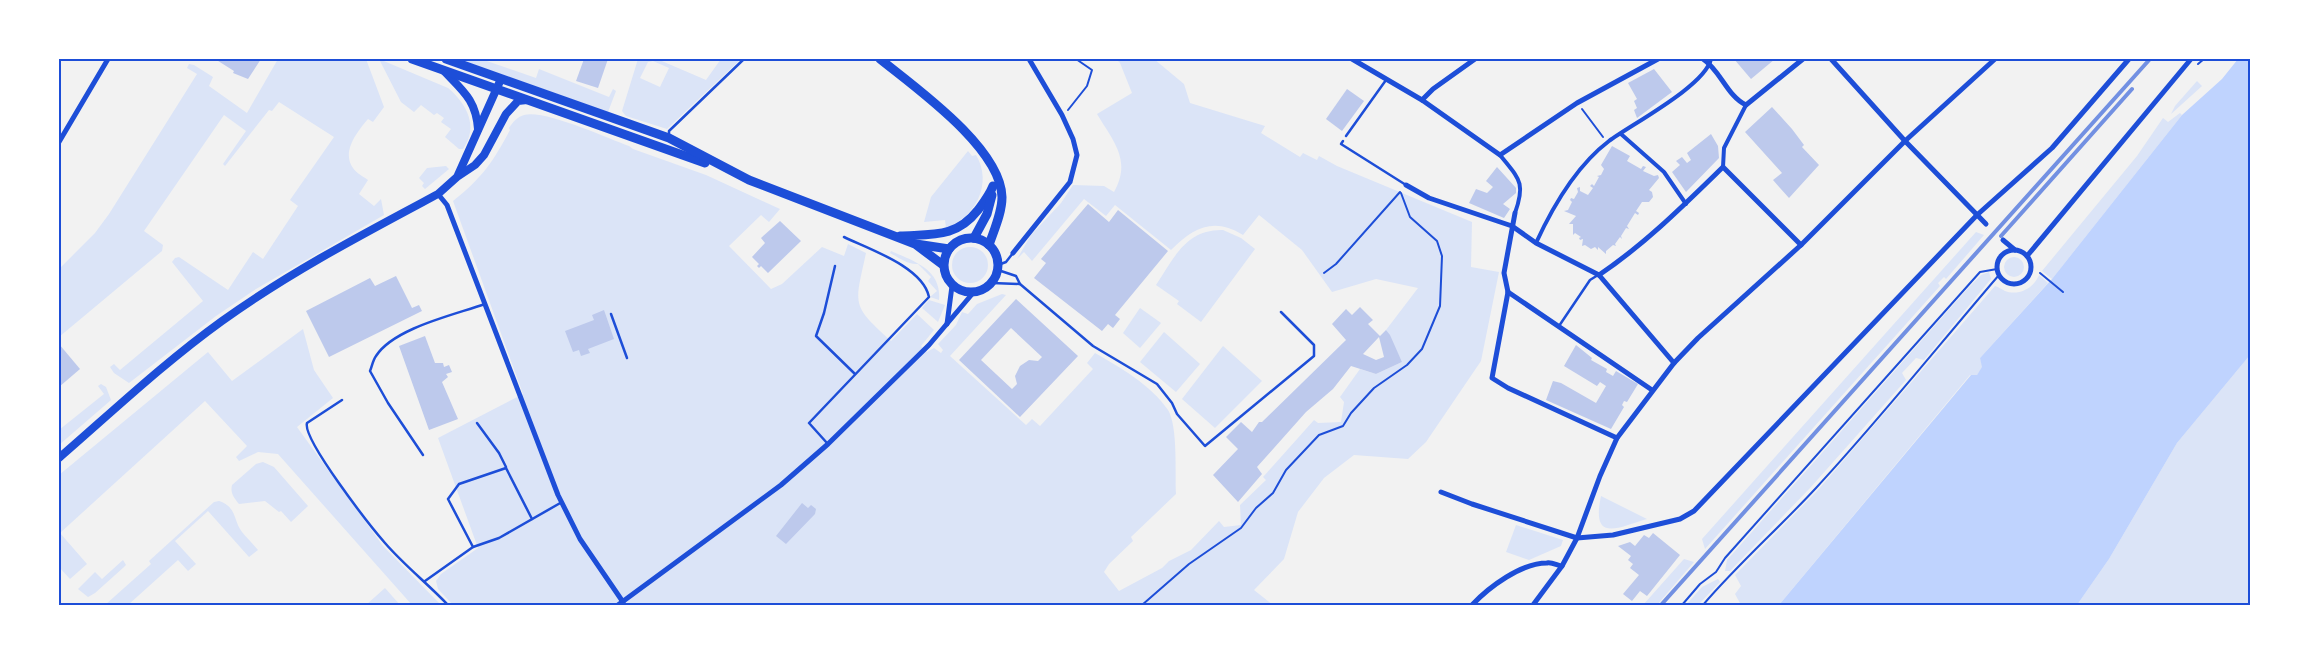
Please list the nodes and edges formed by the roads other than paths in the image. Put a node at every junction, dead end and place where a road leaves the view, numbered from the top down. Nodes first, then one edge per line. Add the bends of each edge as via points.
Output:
1 (108, 59) edge
2 (412, 59) edge
3 (446, 59) edge
4 (744, 59) edge
5 (880, 59) edge
6 (1029, 59) edge
7 (1352, 59) edge
8 (1475, 59) edge
9 (1658, 59) edge
10 (1703, 59) edge
11 (1803, 59) edge
12 (1831, 59) edge
13 (1995, 59) edge
14 (2129, 59) edge
15 (2191, 59) edge
16 (1650, 60) edge
17 (1711, 61) edge
18 (444, 70) junction
19 (501, 79) junction
20 (1387, 79) junction
21 (496, 89) junction
22 (528, 100) junction
23 (1422, 100) junction
24 (1746, 105) junction
25 (478, 131) junction
26 (1621, 134) junction
27 (1346, 136) dead end
28 (669, 138) junction
29 (1342, 141) dead end
30 (1905, 141) junction
31 (59, 142) edge
32 (1500, 155) junction
33 (989, 158) junction
34 (719, 166) junction
35 (1722, 167) junction
36 (457, 176) junction
37 (1406, 184) joint
38 (992, 186) junction
39 (438, 194) junction
40 (1686, 204) junction
41 (1515, 213) joint
42 (1977, 215) junction
43 (1986, 224) dead end
44 (1512, 226) junction
45 (897, 236) junction
46 (844, 238) dead end
47 (974, 238) junction
48 (2003, 240) dead end
49 (1536, 243) junction
50 (915, 244) junction
51 (989, 245) junction
52 (1801, 245) junction
53 (948, 249) junction
54 (2015, 250) junction
55 (1013, 253) joint
56 (2027, 256) junction
57 (943, 265) junction
58 (835, 266) dead end
59 (998, 268) junction
60 (1600, 275) junction
61 (992, 282) junction
62 (1020, 284) junction
63 (952, 286) junction
64 (1508, 292) junction
65 (973, 293) junction
66 (485, 304) junction
67 (1281, 312) dead end
68 (611, 314) dead end
69 (947, 324) junction
70 (1558, 327) junction
71 (627, 358) dead end
72 (1674, 363) junction
73 (855, 374) junction
74 (1652, 390) junction
75 (342, 400) dead end
76 (477, 423) dead end
77 (1617, 438) junction
78 (828, 444) junction
79 (423, 455) dead end
80 (59, 458) edge
81 (506, 468) junction
82 (1441, 492) dead end
83 (563, 502) junction
84 (532, 519) junction
85 (1577, 538) junction
86 (473, 547) junction
87 (1562, 566) junction
88 (425, 581) junction
89 (623, 602) junction
90 (448, 605) edge
91 (618, 605) edge
92 (1472, 605) edge
93 (1533, 605) edge

1 - 31 street
2 - 18 main road
3 - 19 main road
4 - 28 lane via 669,132
5 - 33 main road via 928,98
6 - 55 street via 1062,115 1077,155 1070,182
7 - 20 street
8 - 23 street
9 - 16 street
10 - 17 street
11 - 24 street
12 - 30 street
13 - 30 street
14 - 42 street via 2052,148
15 - 56 street
16 - 32 street via 1577,103
17 - 24 street via 1735,97
17 - 26 street via 1691,86
18 - 21 main road
18 - 25 main road via 475,108
19 - 21 main road
19 - 28 main road
20 - 23 street
20 - 27 lane
21 - 22 main road
21 - 25 main road
22 - 34 main road via 714,167
22 - 36 main road via 518,101 506,114 484,155
23 - 32 street
24 - 35 street via 1724,148
25 - 36 main road
26 - 40 street via 1664,172
26 - 49 street via 1609,142 1563,192
28 - 34 main road
29 - 37 lane via 1341,144
30 - 42 street
30 - 52 street
32 - 41 street via 1520,181 1521,196
33 - 38 main road
33 - 51 main road via 1002,194
34 - 45 main road via 806,204
35 - 40 street
35 - 52 street
36 - 39 main road
37 - 44 street via 1429,198
38 - 45 main road via 989,196 968,223 947,233
38 - 47 main road via 987,214
39 - 66 street via 447,205
39 - 80 main road via 242,306 175,358
40 - 60 street
41 - 44 street
42 - 43 street
42 - 85 street via 1694,511 1680,519 1614,536
44 - 49 street
44 - 64 street via 1504,273
45 - 50 main road
46 - 73 lane via 913,272 929,297
47 - 51 main road
47 - 53 main road via 957,242
48 - 54 street
49 - 60 street
50 - 53 main road
50 - 57 main road
51 - 59 main road via 996,254
52 - 72 street
53 - 57 main road
54 - 56 street
54 - 56 street via 2004,253 1997,269 2012,284 2022,282 2031,270
55 - 59 lane
57 - 63 main road
58 - 73 lane via 816,336
59 - 61 main road
59 - 62 lane via 1016,276
60 - 70 lane via 1590,280
60 - 72 street
61 - 62 lane
61 - 65 main road via 984,290
62 - 67 lane via 1093,346 1157,384 1172,403 1176,414 1205,446 1314,356 1314,345
63 - 65 main road
63 - 69 street
64 - 70 street
64 - 77 street via 1492,378
65 - 69 street
66 - 79 lane via 392,340 375,356 370,371
66 - 83 street
68 - 71 lane
69 - 78 street
70 - 74 street
72 - 74 street
73 - 78 lane via 808,423
74 - 77 street
75 - 88 lane via 307,423 307,434 386,544
76 - 81 lane via 499,452
77 - 85 street
78 - 89 street via 781,485
81 - 84 lane
81 - 86 lane via 459,484 448,499
82 - 85 street
83 - 84 lane
83 - 89 street via 580,539
84 - 86 lane via 499,538
85 - 87 street
86 - 88 lane
87 - 92 street via 1547,562 1532,566 1502,579
87 - 93 street
88 - 90 lane
89 - 91 street

